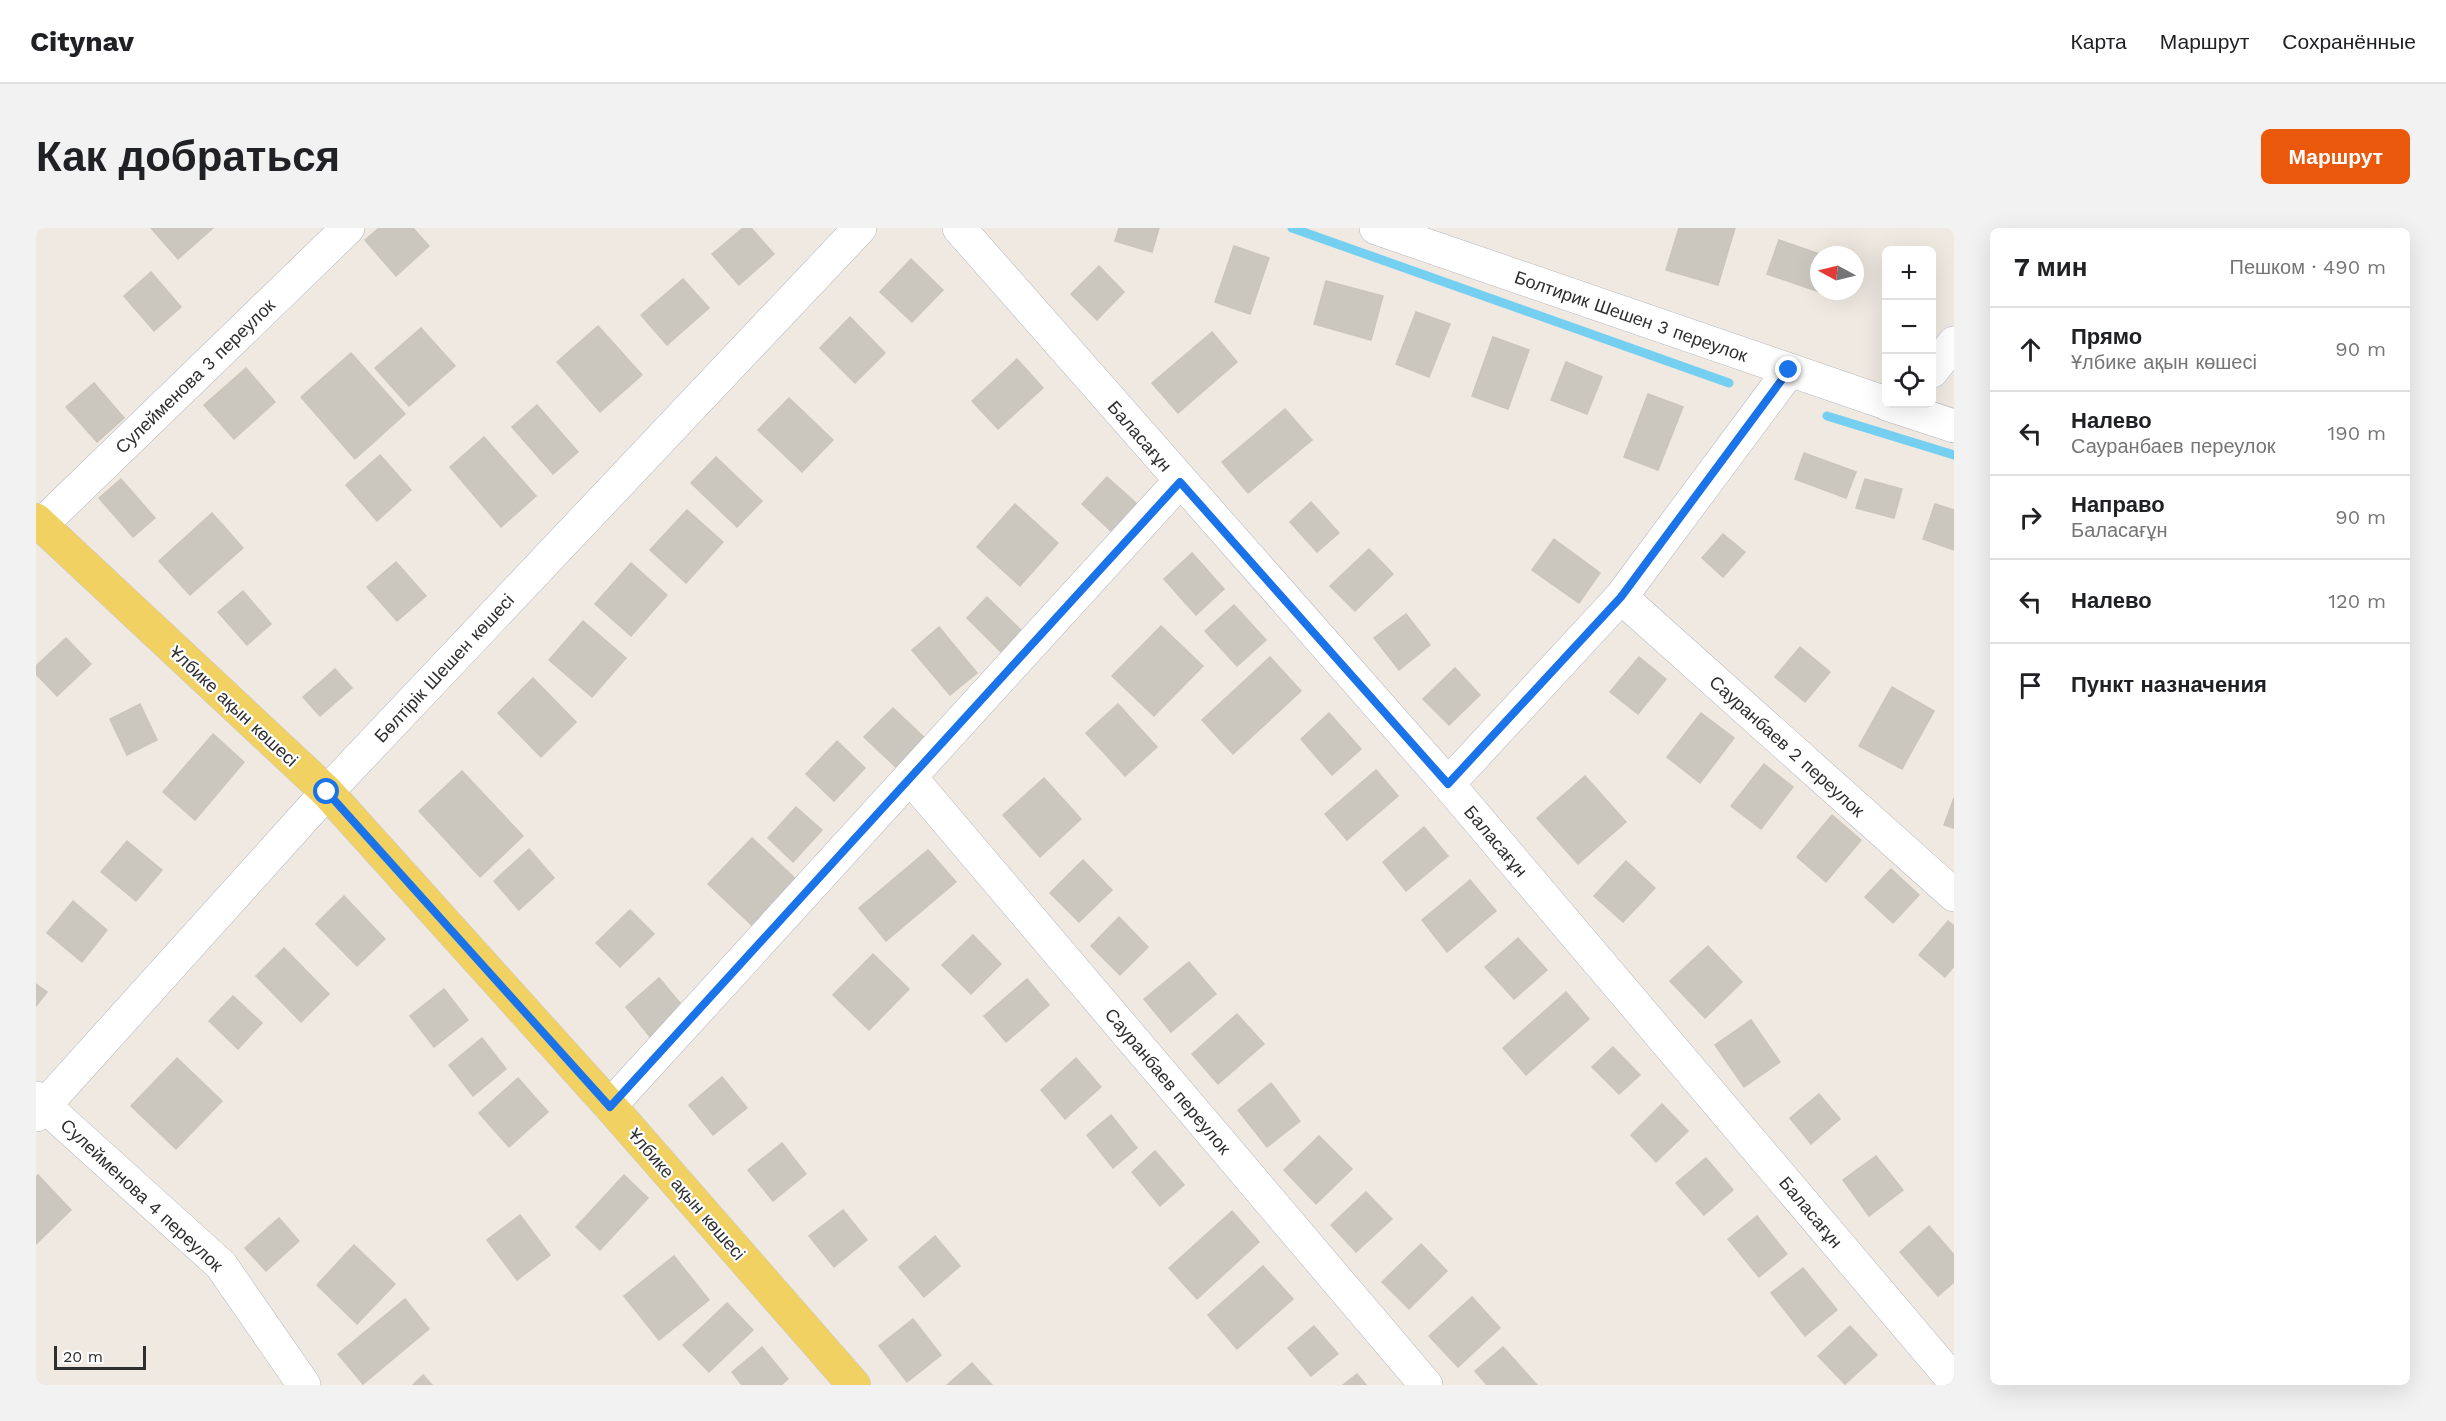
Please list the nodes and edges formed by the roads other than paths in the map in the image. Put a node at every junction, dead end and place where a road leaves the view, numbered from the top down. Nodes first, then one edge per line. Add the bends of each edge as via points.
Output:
1 (348, 228) edge
2 (860, 228) edge
3 (959, 228) edge
4 (1376, 228) edge
5 (1954, 343) edge
6 (1936, 366) edge
7 (1789, 370) junction
8 (1882, 400) edge
9 (1904, 408) edge
10 (1954, 426) edge
11 (1180, 482) junction
12 (39, 522) edge
13 (1621, 597) junction
14 (910, 777) junction
15 (1448, 784) junction
16 (327, 792) junction
17 (1954, 894) edge
18 (39, 1106) edge
19 (610, 1107) junction
20 (1954, 1381) edge
21 (304, 1385) edge
22 (854, 1385) edge
23 (1426, 1385) edge

1 - 12 street, Сулейменова 3 переулок
2 - 16 street, Бөлтірік Шешен көшесі
3 - 11 street, Баласағұн
4 - 7 street, Болтирик Шешен 3 переулок
5 - 6 street
7 - 8 street, Болтирик Шешен 3 переулок
7 - 13 street
9 - 10 street, Болтирик Шешен 3 переулок
11 - 14 street
11 - 15 street, Баласағұн
12 - 16 main road, Ұлбике ақын көшесі
13 - 15 street
13 - 17 street, Сауранбаев 2 переулок
14 - 19 street
14 - 23 street, Сауранбаев переулок
15 - 20 street, Баласағұн
16 - 18 street, Бөлтірік Шешен көшесі
16 - 19 main road, Ұлбике ақын көшесі
18 - 21 street, Сулейменова 4 переулок via 221,1265
19 - 22 main road, Ұлбике ақын көшесі

